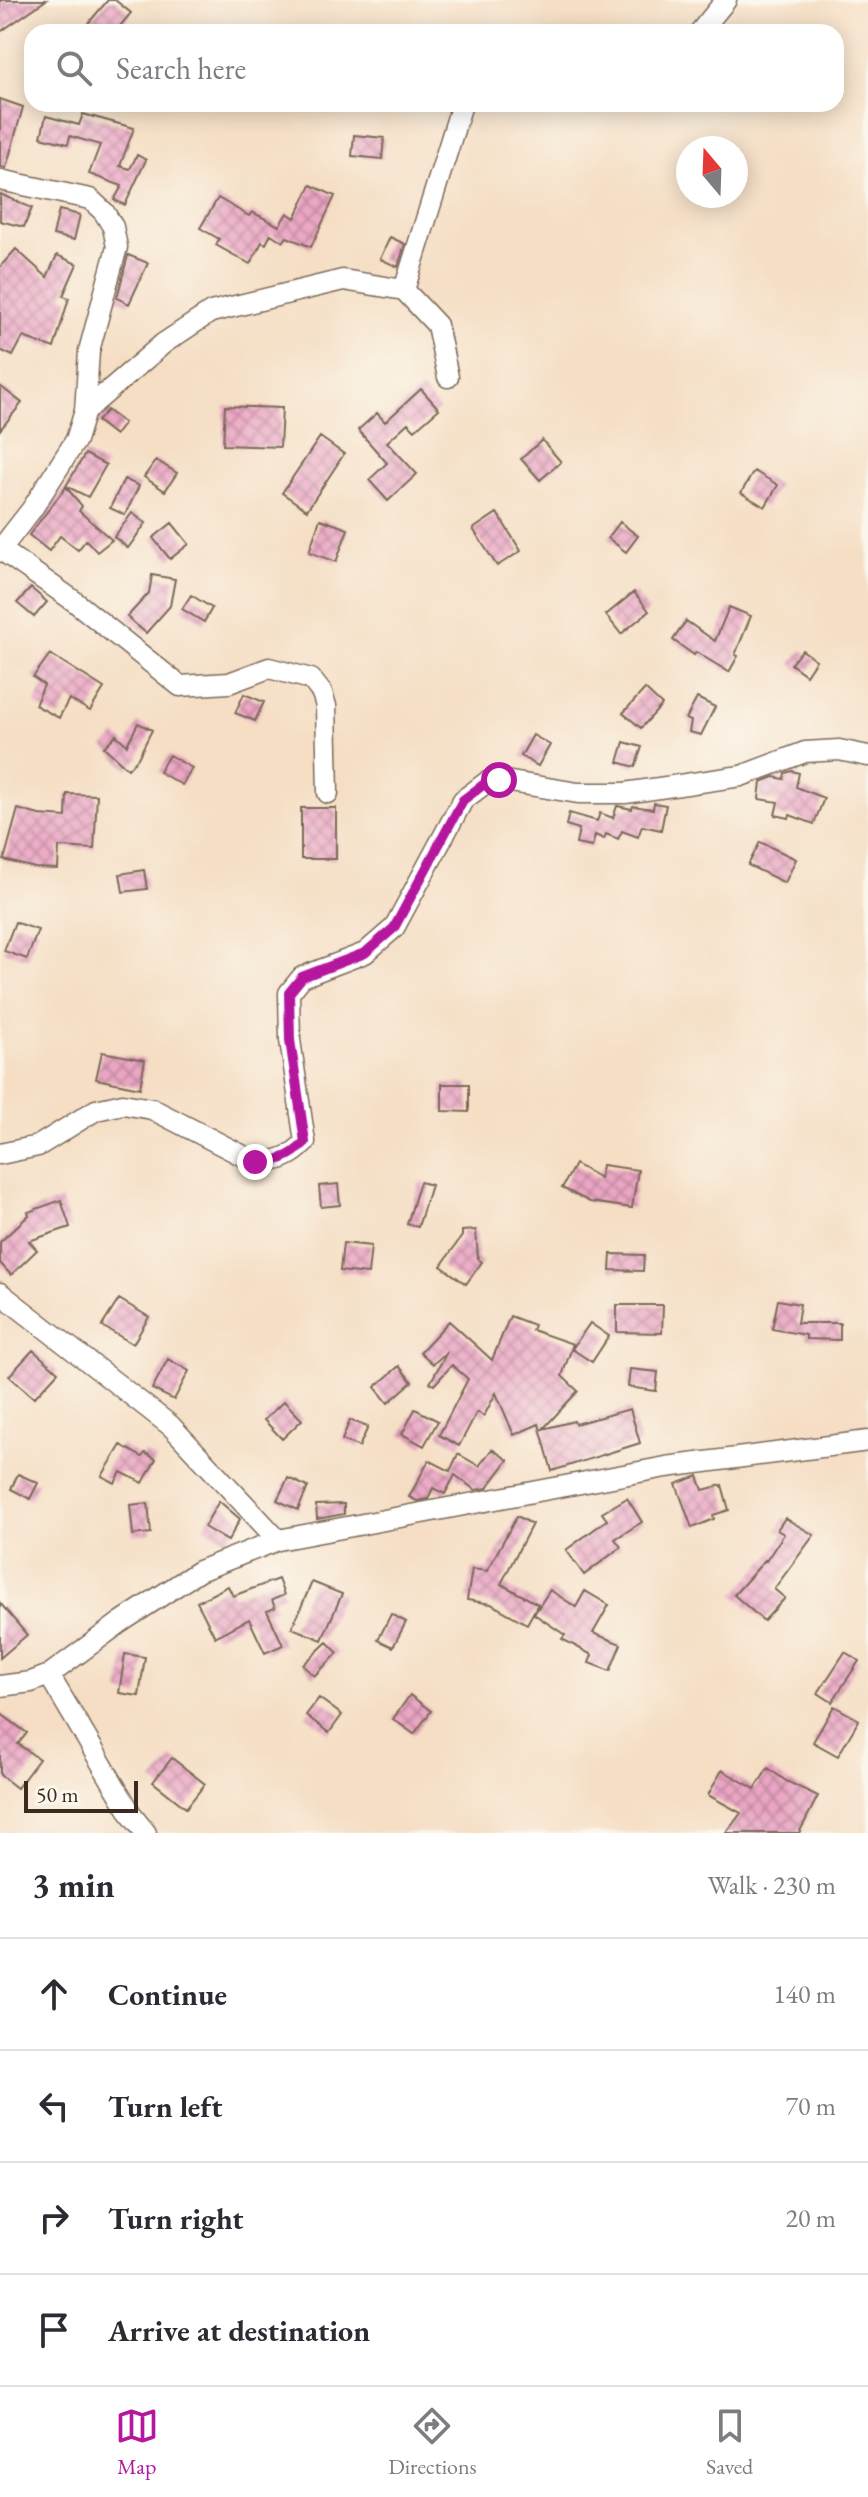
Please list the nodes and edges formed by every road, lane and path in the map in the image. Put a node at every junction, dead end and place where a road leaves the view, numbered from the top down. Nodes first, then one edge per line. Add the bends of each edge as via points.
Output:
1 (726, 0) edge
2 (706, 24) edge
3 (460, 112) edge
4 (0, 180) edge
5 (404, 290) junction
6 (448, 377) dead end
7 (85, 411) junction
8 (0, 549) edge
9 (868, 756) edge
10 (328, 793) dead end
11 (0, 1154) edge
12 (0, 1293) edge
13 (868, 1441) edge
14 (278, 1540) junction
15 (49, 1675) junction
16 (0, 1686) edge
17 (146, 1833) edge

1 - 2 street
3 - 5 street
4 - 7 street via 90,199 113,227 117,247 89,351
5 - 6 street via 437,325
5 - 7 street via 343,280 211,312 164,343
7 - 8 street via 76,440
8 - 10 street via 180,686 229,683 269,668 311,679 326,706
9 - 11 street via 839,750 805,752 741,776 625,793 487,782 463,800 394,928 365,953 302,977 289,993 290,1040 305,1142 295,1154 255,1162 152,1109 123,1104 96,1110 38,1146
12 - 14 street via 171,1426
13 - 14 street via 666,1467
14 - 15 street via 199,1571
15 - 16 street
15 - 17 street

